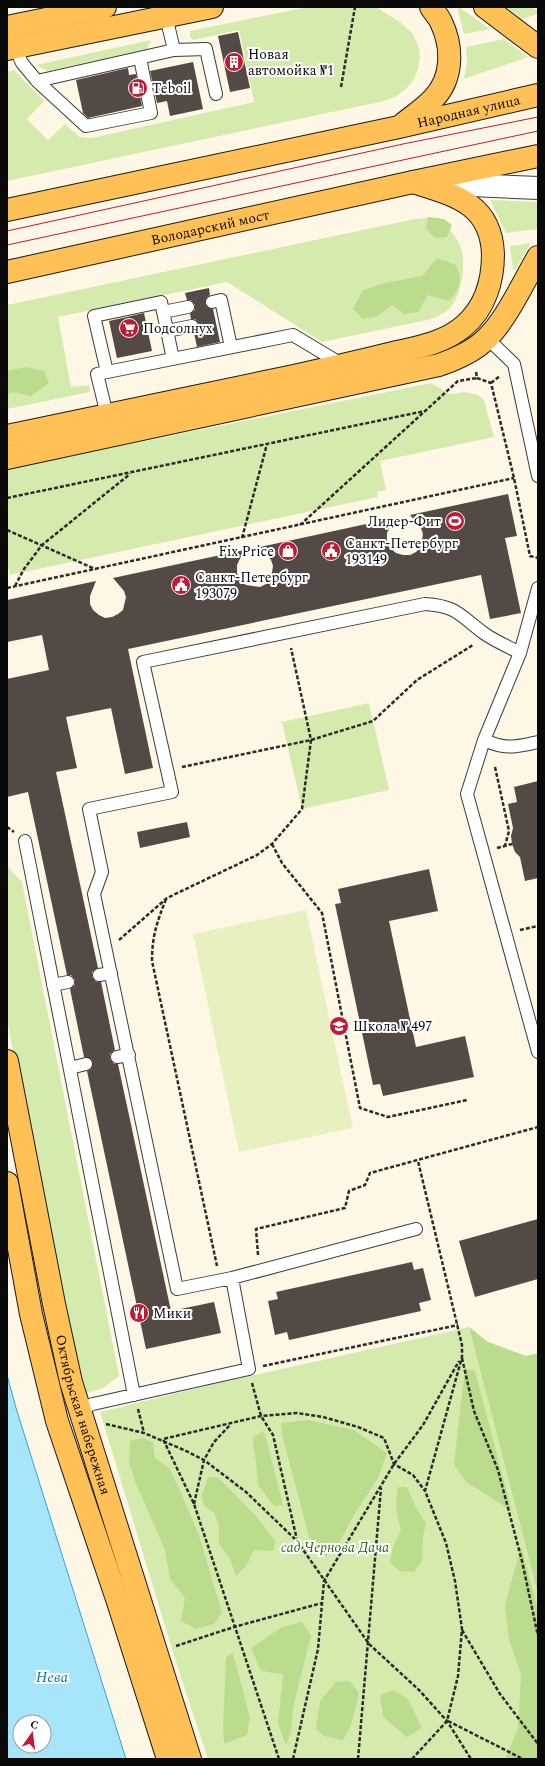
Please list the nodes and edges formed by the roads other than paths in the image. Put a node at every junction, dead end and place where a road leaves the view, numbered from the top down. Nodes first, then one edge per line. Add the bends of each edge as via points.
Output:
1 (105, 7) edge
2 (212, 7) edge
3 (431, 7) edge
4 (485, 7) edge
5 (165, 12) edge
6 (8, 27) edge
7 (538, 47) edge
8 (10, 48) edge
9 (174, 50) junction
10 (140, 58) junction
11 (37, 81) junction
12 (216, 94) dead end
13 (538, 95) edge
14 (399, 127) junction
15 (538, 156) edge
16 (413, 182) junction
17 (538, 188) edge
18 (7, 210) edge
19 (538, 257) edge
20 (7, 272) edge
21 (212, 302) dead end
22 (188, 307) dead end
23 (163, 312) junction
24 (192, 326) dead end
25 (167, 331) junction
26 (487, 338) junction
27 (231, 347) junction
28 (173, 359) junction
29 (344, 365) junction
30 (107, 372) junction
31 (107, 415) junction
32 (7, 436) edge
33 (7, 458) edge
34 (538, 476) edge
35 (538, 588) edge
36 (520, 653) junction
37 (484, 740) junction
38 (538, 742) edge
39 (25, 841) dead end
40 (68, 982) dead end
41 (53, 985) junction
42 (538, 1052) edge
43 (7, 1062) edge
44 (86, 1064) dead end
45 (70, 1068) junction
46 (7, 1184) edge
47 (416, 1229) dead end
48 (232, 1278) junction
49 (135, 1400) junction
50 (80, 1409) junction
51 (168, 1759) edge
52 (190, 1759) edge

1 - 6 main road
2 - 5 main road
3 - 14 main road via 441,22 448,42 447,78 433,99
4 - 7 main road
5 - 8 main road
5 - 9 lane
6 - 8 lane
8 - 11 lane
9 - 10 lane
9 - 12 lane via 206,49
10 - 11 lane
10 - 11 lane via 151,113 86,126
13 - 14 main road, Народная улица
14 - 18 main road
15 - 16 main road
16 - 17 street
16 - 20 main road, Володарский мост
16 - 29 main road via 451,194 474,207 488,226 493,272 487,294 478,310 464,326 449,336 432,344
19 - 26 main road via 502,319
21 - 27 lane via 221,300 220,320
22 - 23 lane
23 - 25 lane
23 - 30 lane via 161,302 94,316
24 - 25 lane
25 - 28 lane
26 - 33 main road via 457,358 439,364
26 - 34 lane via 514,364
27 - 28 lane
27 - 29 lane via 293,335
28 - 30 lane
29 - 31 main road
30 - 31 lane via 97,374
31 - 32 main road
35 - 36 lane
36 - 37 lane
36 - 48 lane via 485,634 458,612 442,605 425,604 144,662 172,792 89,809 102,872 94,894 107,951 106,974 123,1056 178,1289
37 - 38 lane via 509,748
37 - 42 lane via 467,794
39 - 41 lane
40 - 41 lane
41 - 45 lane
43 - 50 main road, Октябрьская набережная via 64,1355
44 - 45 lane
45 - 49 lane
46 - 51 main road, Октябрьская набережная via 31,1314 57,1421
47 - 48 lane
48 - 49 lane via 250,1375
49 - 50 lane via 93,1404
50 - 52 main road, Октябрьская набережная

